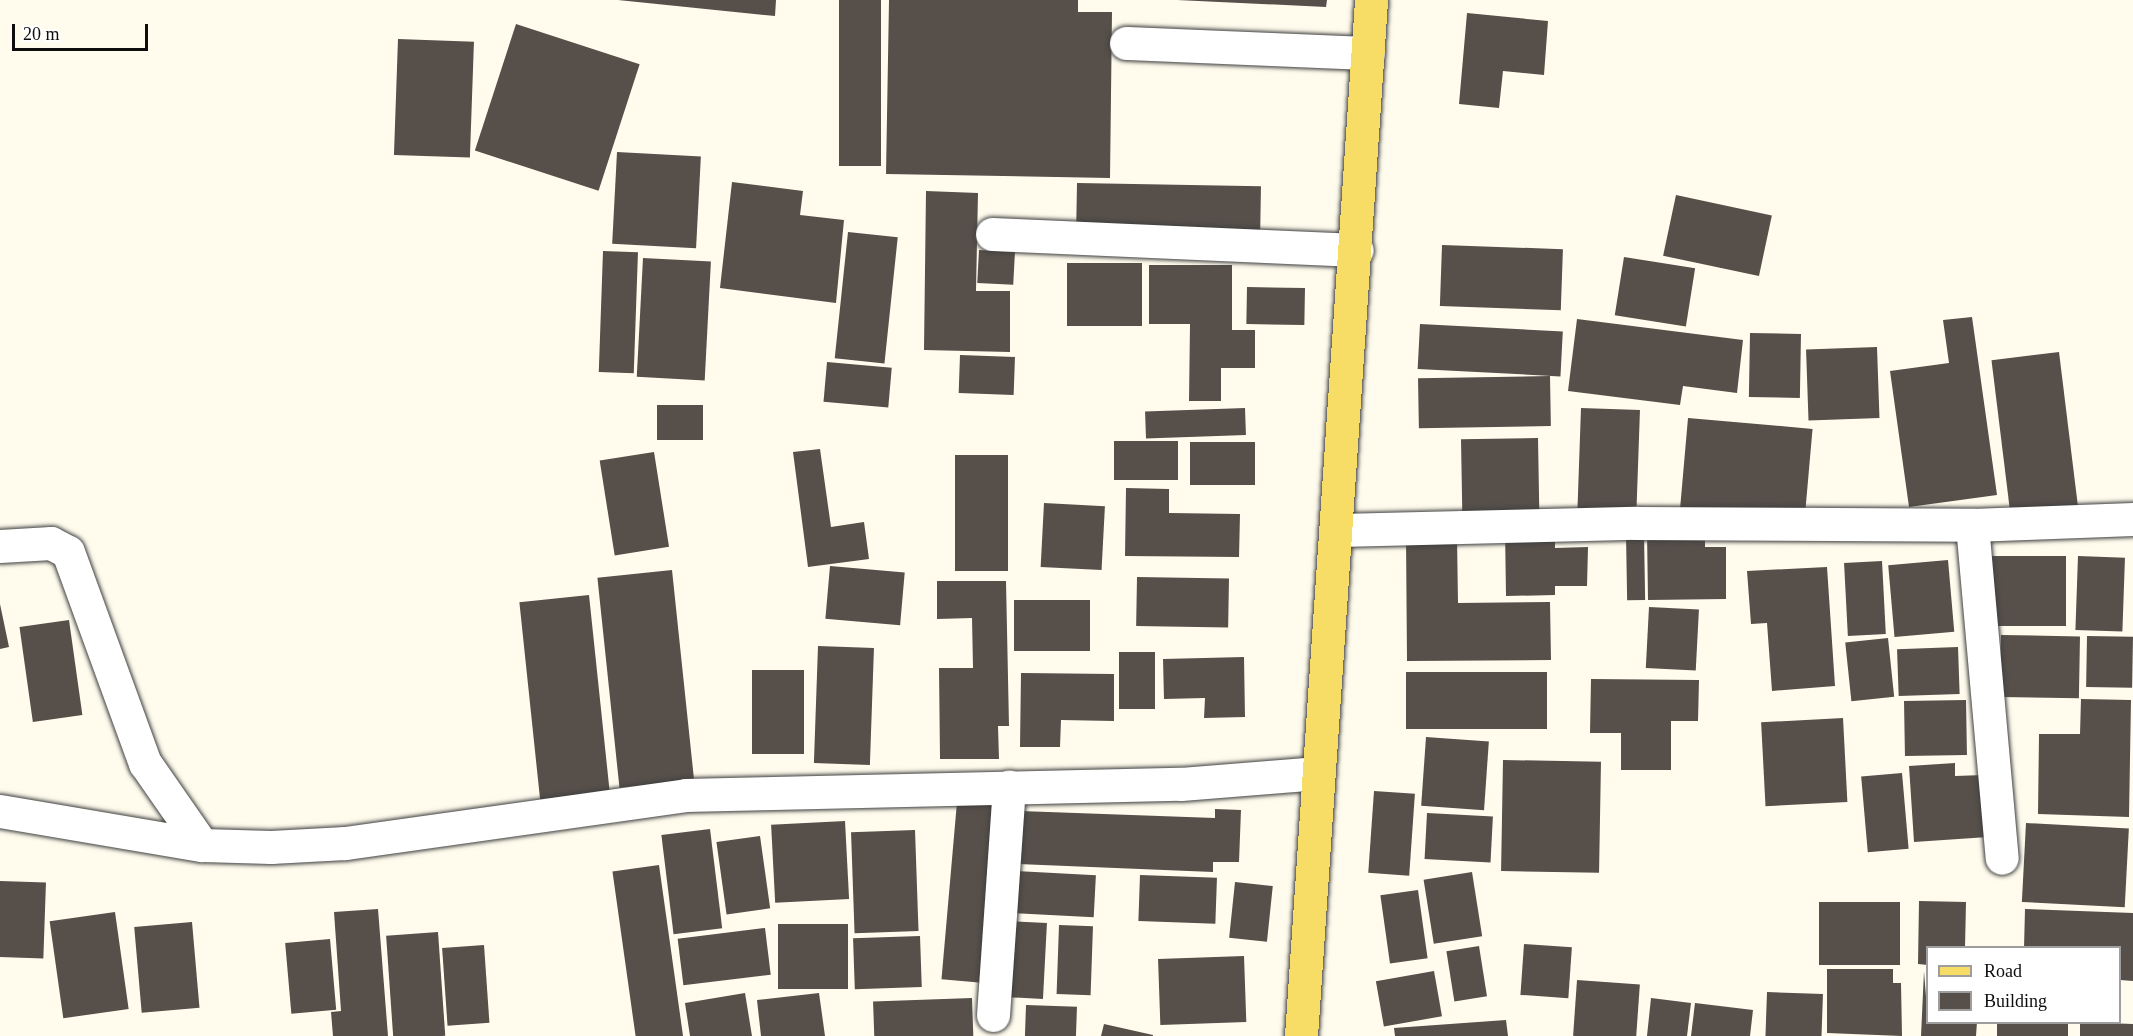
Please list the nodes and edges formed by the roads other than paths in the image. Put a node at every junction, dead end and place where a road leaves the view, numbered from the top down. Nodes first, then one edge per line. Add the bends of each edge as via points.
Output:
1 (1371, 0) edge
2 (1126, 43) dead end
3 (1368, 53) junction
4 (992, 234) dead end
5 (1357, 250) junction
6 (2133, 519) edge
7 (1972, 525) junction
8 (1339, 530) junction
9 (0, 546) edge
10 (1320, 773) junction
11 (1009, 787) junction
12 (0, 811) edge
13 (202, 845) junction
14 (2002, 858) dead end
15 (993, 1015) dead end
16 (1301, 1036) edge

1 - 3 main road
2 - 3 street
3 - 5 main road
4 - 5 street
5 - 8 main road
6 - 7 street
7 - 8 street via 1636,523
7 - 14 street
8 - 10 main road
9 - 13 street via 51,543 68,552 145,763
10 - 11 street via 1181,784
10 - 16 main road
11 - 13 street via 685,795 345,843
11 - 15 street
12 - 13 street

